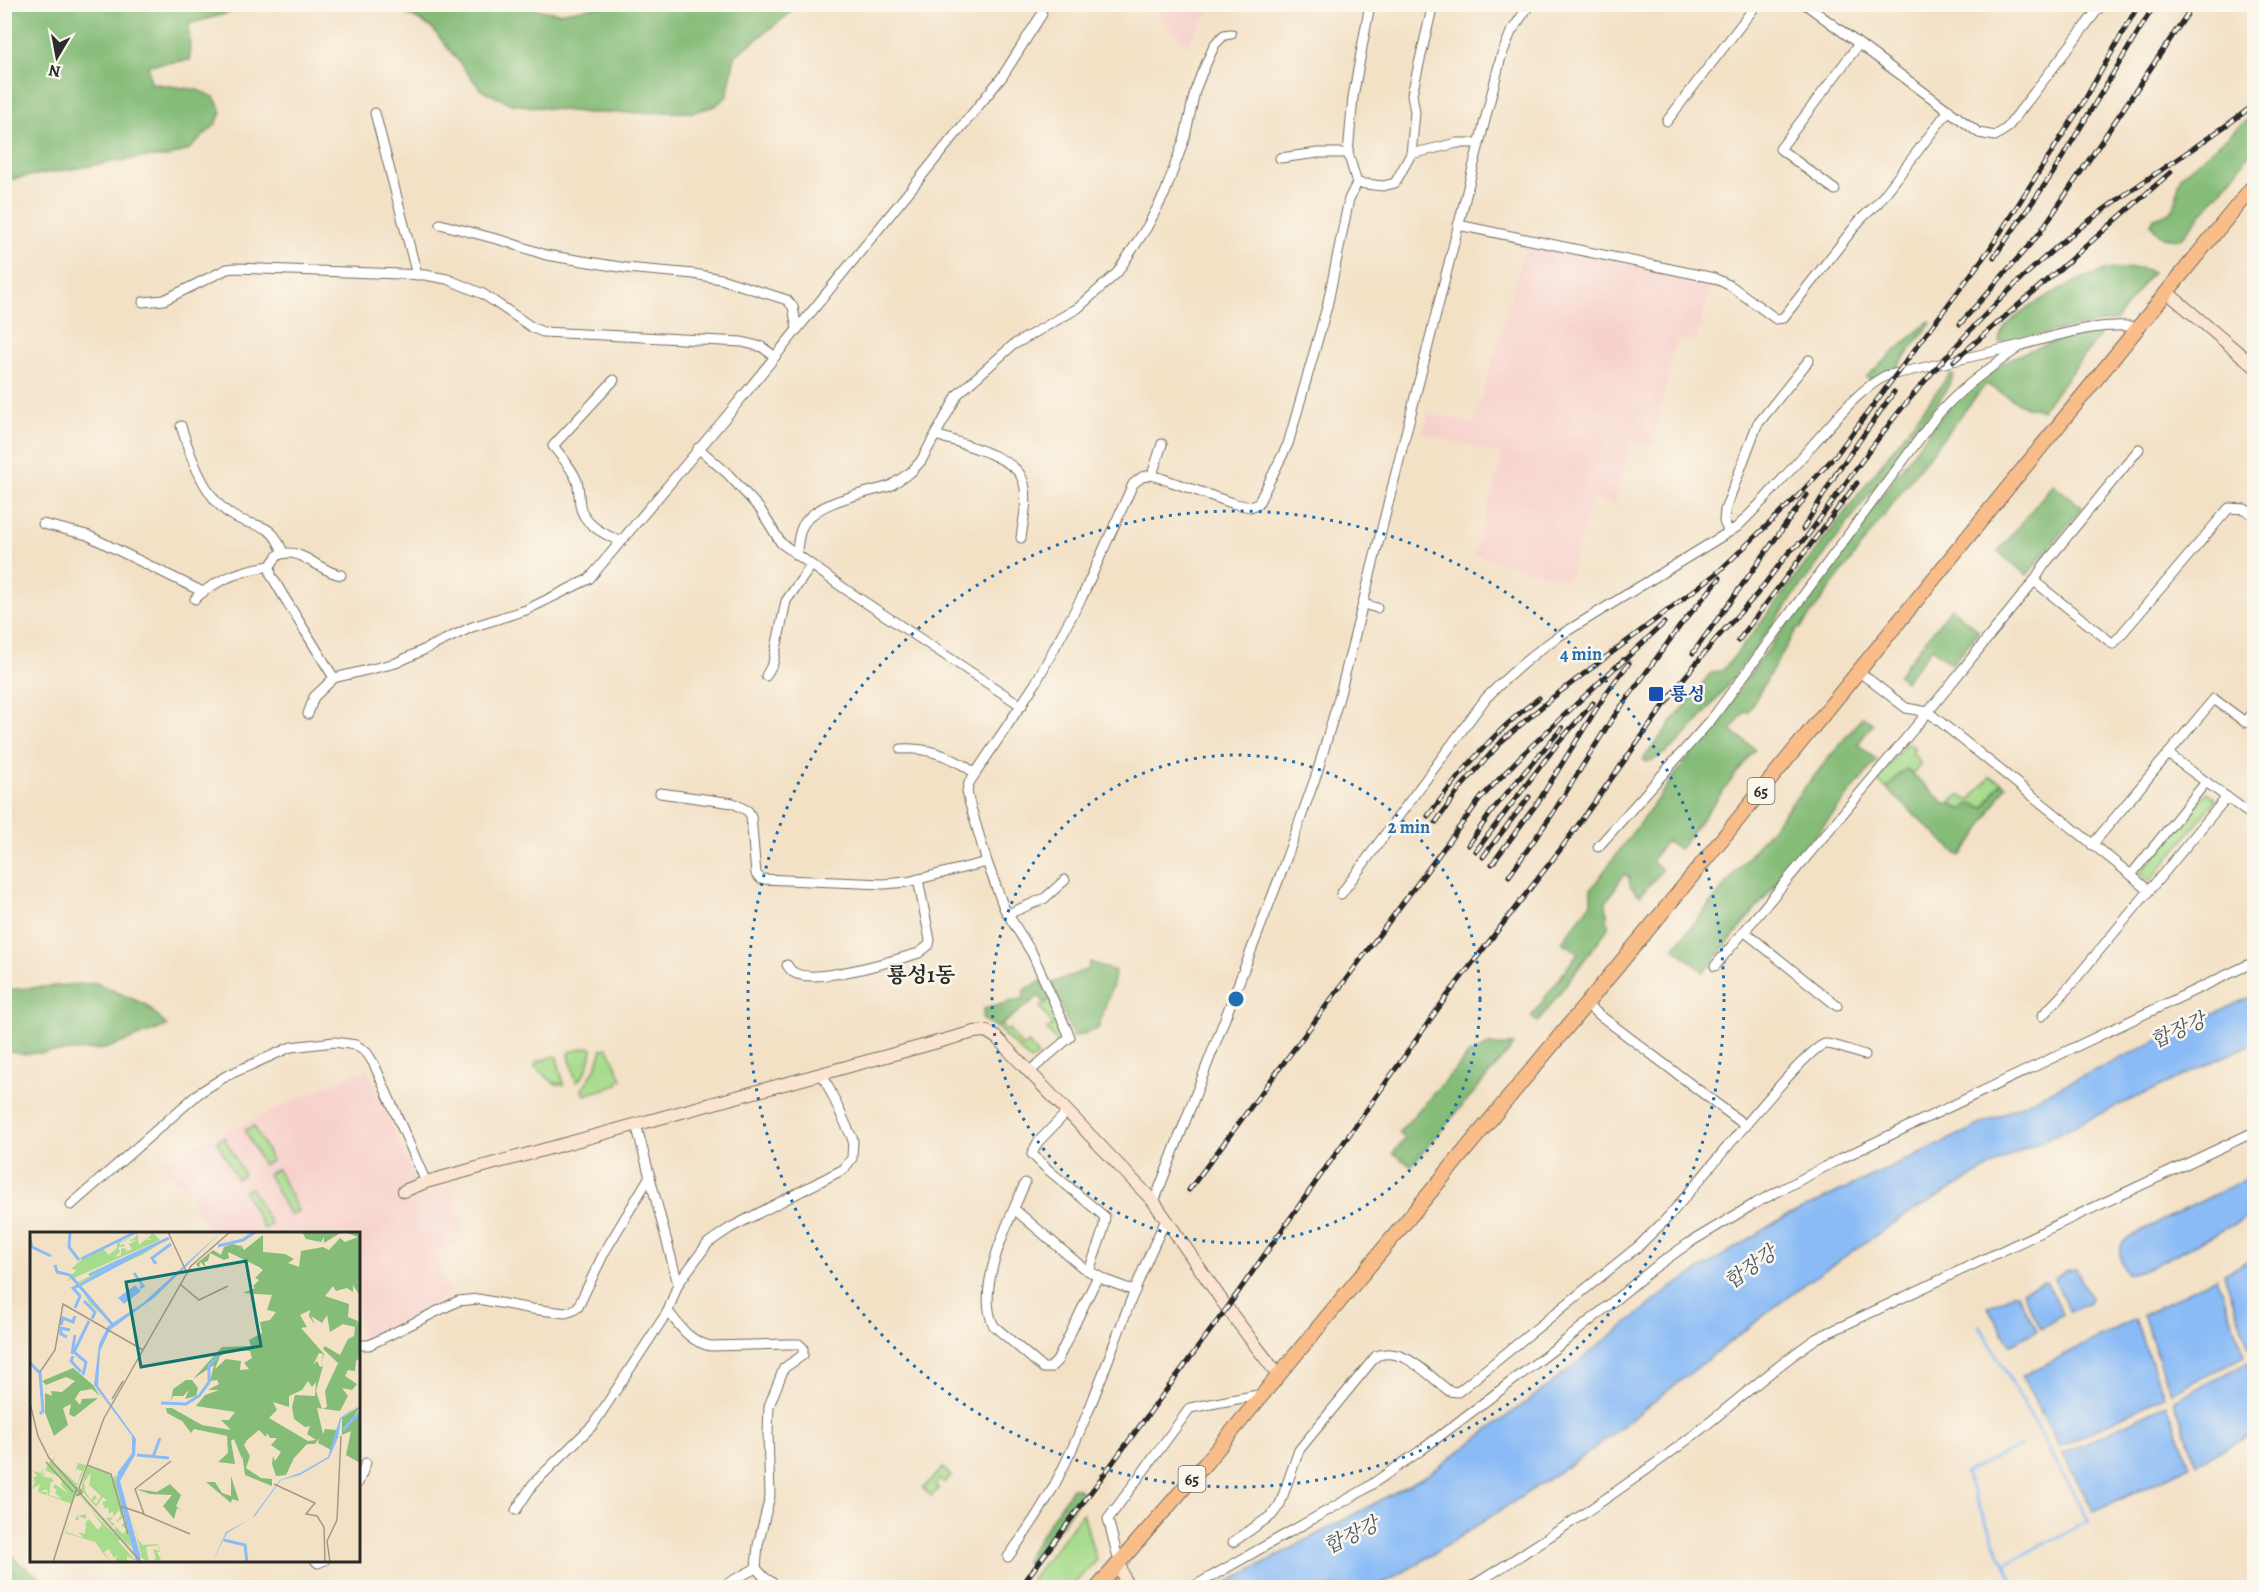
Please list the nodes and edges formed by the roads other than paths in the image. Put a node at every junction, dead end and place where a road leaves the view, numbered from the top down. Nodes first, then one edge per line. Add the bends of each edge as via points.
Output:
1 (1370, 4) edge
2 (1433, 4) edge
3 (1530, 4) edge
4 (1757, 4) edge
5 (2102, 4) edge
6 (1808, 5) edge
7 (1042, 14) dead end
8 (1231, 34) dead end
9 (1859, 44) junction
10 (1949, 110) junction
11 (375, 113) dead end
12 (1667, 121) dead end
13 (1479, 143) junction
14 (1348, 153) junction
15 (1411, 154) junction
16 (1280, 158) dead end
17 (1357, 183) junction
18 (2254, 185) edge
19 (1834, 190) dead end
20 (440, 224) dead end
21 (1458, 225) junction
22 (417, 275) junction
23 (2167, 292) junction
24 (144, 302) dead end
25 (2138, 327) junction
26 (796, 329) junction
27 (2024, 344) junction
28 (774, 356) junction
29 (1809, 360) dead end
30 (2254, 366) edge
31 (615, 380) dead end
32 (181, 426) dead end
33 (936, 435) junction
34 (1162, 444) dead end
35 (698, 448) junction
36 (2139, 449) dead end
37 (1152, 475) junction
38 (2254, 516) edge
39 (43, 524) dead end
40 (1729, 532) junction
41 (1020, 538) dead end
42 (621, 542) junction
43 (283, 553) junction
44 (796, 555) junction
45 (270, 566) junction
46 (810, 566) junction
47 (341, 575) dead end
48 (2034, 581) junction
49 (1363, 604) junction
50 (1377, 608) dead end
51 (1858, 671) junction
52 (766, 676) dead end
53 (334, 678) junction
54 (1022, 706) junction
55 (2254, 710) edge
56 (1928, 712) junction
57 (308, 714) dead end
58 (901, 749) dead end
59 (2168, 754) junction
60 (975, 773) junction
61 (2206, 782) junction
62 (967, 791) junction
63 (956, 793) dead end
64 (660, 794) dead end
65 (2227, 797) junction
66 (2254, 817) edge
67 (2092, 845) junction
68 (1598, 847) dead end
69 (987, 862) junction
70 (2131, 875) junction
71 (918, 879) junction
72 (1065, 880) dead end
73 (2148, 890) junction
74 (1341, 894) dead end
75 (1008, 914) junction
76 (1744, 931) junction
77 (2254, 962) edge
78 (787, 965) dead end
79 (1715, 966) dead end
80 (1585, 1004) junction
81 (1837, 1006) dead end
82 (2042, 1016) dead end
83 (1865, 1056) dead end
84 (1030, 1071) junction
85 (822, 1073) junction
86 (1068, 1111) junction
87 (636, 1124) junction
88 (1746, 1126) junction
89 (2254, 1132) edge
90 (650, 1176) junction
91 (426, 1182) junction
92 (1025, 1183) dead end
93 (404, 1191) dead end
94 (1154, 1202) junction
95 (71, 1206) dead end
96 (1014, 1209) junction
97 (1166, 1220) junction
98 (1089, 1271) junction
99 (1098, 1276) junction
100 (678, 1284) junction
101 (1135, 1291) junction
102 (668, 1311) junction
103 (360, 1345) edge
104 (1278, 1375) junction
105 (1263, 1394) junction
106 (366, 1463) dead end
107 (360, 1478) edge
108 (516, 1510) dead end
109 (1233, 1542) dead end
110 (1008, 1557) dead end
111 (1119, 1562) junction
112 (756, 1568) junction
113 (719, 1587) edge
114 (780, 1587) edge
115 (1096, 1587) edge
116 (1127, 1587) edge
117 (1191, 1587) edge
118 (1469, 1587) edge

1 - 14 street via 1353,97
2 - 15 street via 1412,94 1415,113
3 - 13 street via 1511,32 1501,57
4 - 12 street
5 - 10 street via 2001,134 1979,133
6 - 9 street
7 - 26 street via 1002,77
8 - 33 street via 1224,35 1215,45 1195,91 1176,166 1147,227 1116,273 1078,308 1013,345 989,366 958,394
9 - 10 street
9 - 19 street via 1780,149
10 - 21 street via 1878,204 1860,220 1780,319 1713,278
11 - 22 street
13 - 15 street via 1457,143
13 - 21 street
14 - 16 street
14 - 17 street
15 - 17 street via 1395,183
17 - 37 street via 1349,199 1327,307 1289,443 1258,504 1250,507 1232,503
18 - 23 main road, 65
20 - 26 street via 546,255 721,279 787,300 793,307
21 - 49 street
22 - 24 street via 236,268 164,300
22 - 28 street via 462,284 543,332 742,342 762,347
23 - 25 main road, 65
23 - 30 main road
25 - 27 street via 2107,325
25 - 51 main road, 65
26 - 28 street
27 - 40 street via 1885,376 1870,384 1761,504
27 - 68 street via 1972,380 1934,418 1711,720
28 - 35 street
29 - 40 street via 1757,425 1725,510 1724,522
31 - 42 street via 553,446 574,475 580,508 588,521
32 - 43 street via 190,456 221,507 272,532
33 - 41 street via 993,456 1017,471 1025,490
33 - 44 street via 921,461 899,481 814,511 800,530
34 - 37 street
35 - 42 street
35 - 44 street via 727,473
36 - 48 street
37 - 54 street via 1133,484 1082,597
38 - 48 street via 2245,509 2229,508 2113,644
39 - 45 street via 87,535 199,596 247,569
40 - 74 street via 1533,653 1486,698
42 - 53 street via 589,579 538,605 472,627 385,667
43 - 45 street
43 - 47 street via 301,555 330,573
44 - 46 street
45 - 53 street via 271,575
46 - 52 street via 786,601 773,663
46 - 54 street
48 - 56 street
49 - 50 street
49 - 94 street via 1317,773
51 - 56 street via 1906,708
51 - 80 main road, 65
53 - 57 street via 314,697
54 - 60 street
55 - 59 street via 2245,722 2214,699
56 - 67 street
56 - 76 street
58 - 60 street via 933,751 958,760
59 - 61 street
59 - 67 street
60 - 62 street
61 - 65 street
61 - 70 street
62 - 63 street
62 - 69 street
64 - 71 street via 733,803 748,811 756,874 761,879 884,884
65 - 66 street
65 - 73 street
67 - 70 street
69 - 71 street
69 - 75 street
70 - 73 street
71 - 78 street via 930,940 919,953 838,974 810,977 794,973
72 - 75 street via 1045,898
73 - 82 street
75 - 84 street via 1032,953 1070,1037
76 - 79 street
76 - 81 street
77 - 117 street via 1840,1159 1754,1204 1689,1243 1420,1451 1362,1491
80 - 88 street
80 - 104 main road, 65
83 - 88 street via 1832,1045 1817,1048
84 - 85 main road via 986,1031
84 - 86 main road
85 - 87 main road
85 - 100 street via 853,1140 852,1158 844,1169 708,1243
86 - 94 main road
86 - 98 street via 1038,1142 1032,1154 1105,1217
87 - 90 street
87 - 91 main road
88 - 109 street via 1641,1244 1458,1392 1449,1391 1402,1356 1376,1356 1299,1450 1280,1504 1272,1515
89 - 118 street via 1817,1338 1603,1500
90 - 100 street
90 - 103 street via 604,1253 578,1307 572,1311 469,1299
91 - 93 main road
91 - 95 street via 367,1053 356,1045 334,1042 291,1047 212,1083
92 - 96 street
94 - 97 main road
96 - 98 street
96 - 99 street via 995,1255 989,1317 993,1326 1043,1368 1050,1368 1057,1361
97 - 101 street
97 - 104 main road
98 - 99 street
99 - 101 street
100 - 102 street
101 - 110 street via 1060,1476
102 - 108 street via 593,1425 533,1484
102 - 112 street via 691,1338 702,1344 799,1344 803,1348 803,1355 784,1368 770,1407 770,1496
104 - 105 main road, 65
105 - 111 main road, 65
105 - 111 street via 1190,1408 1108,1519
106 - 107 street
111 - 115 main road, 65
111 - 116 main road
112 - 113 street
112 - 114 street

